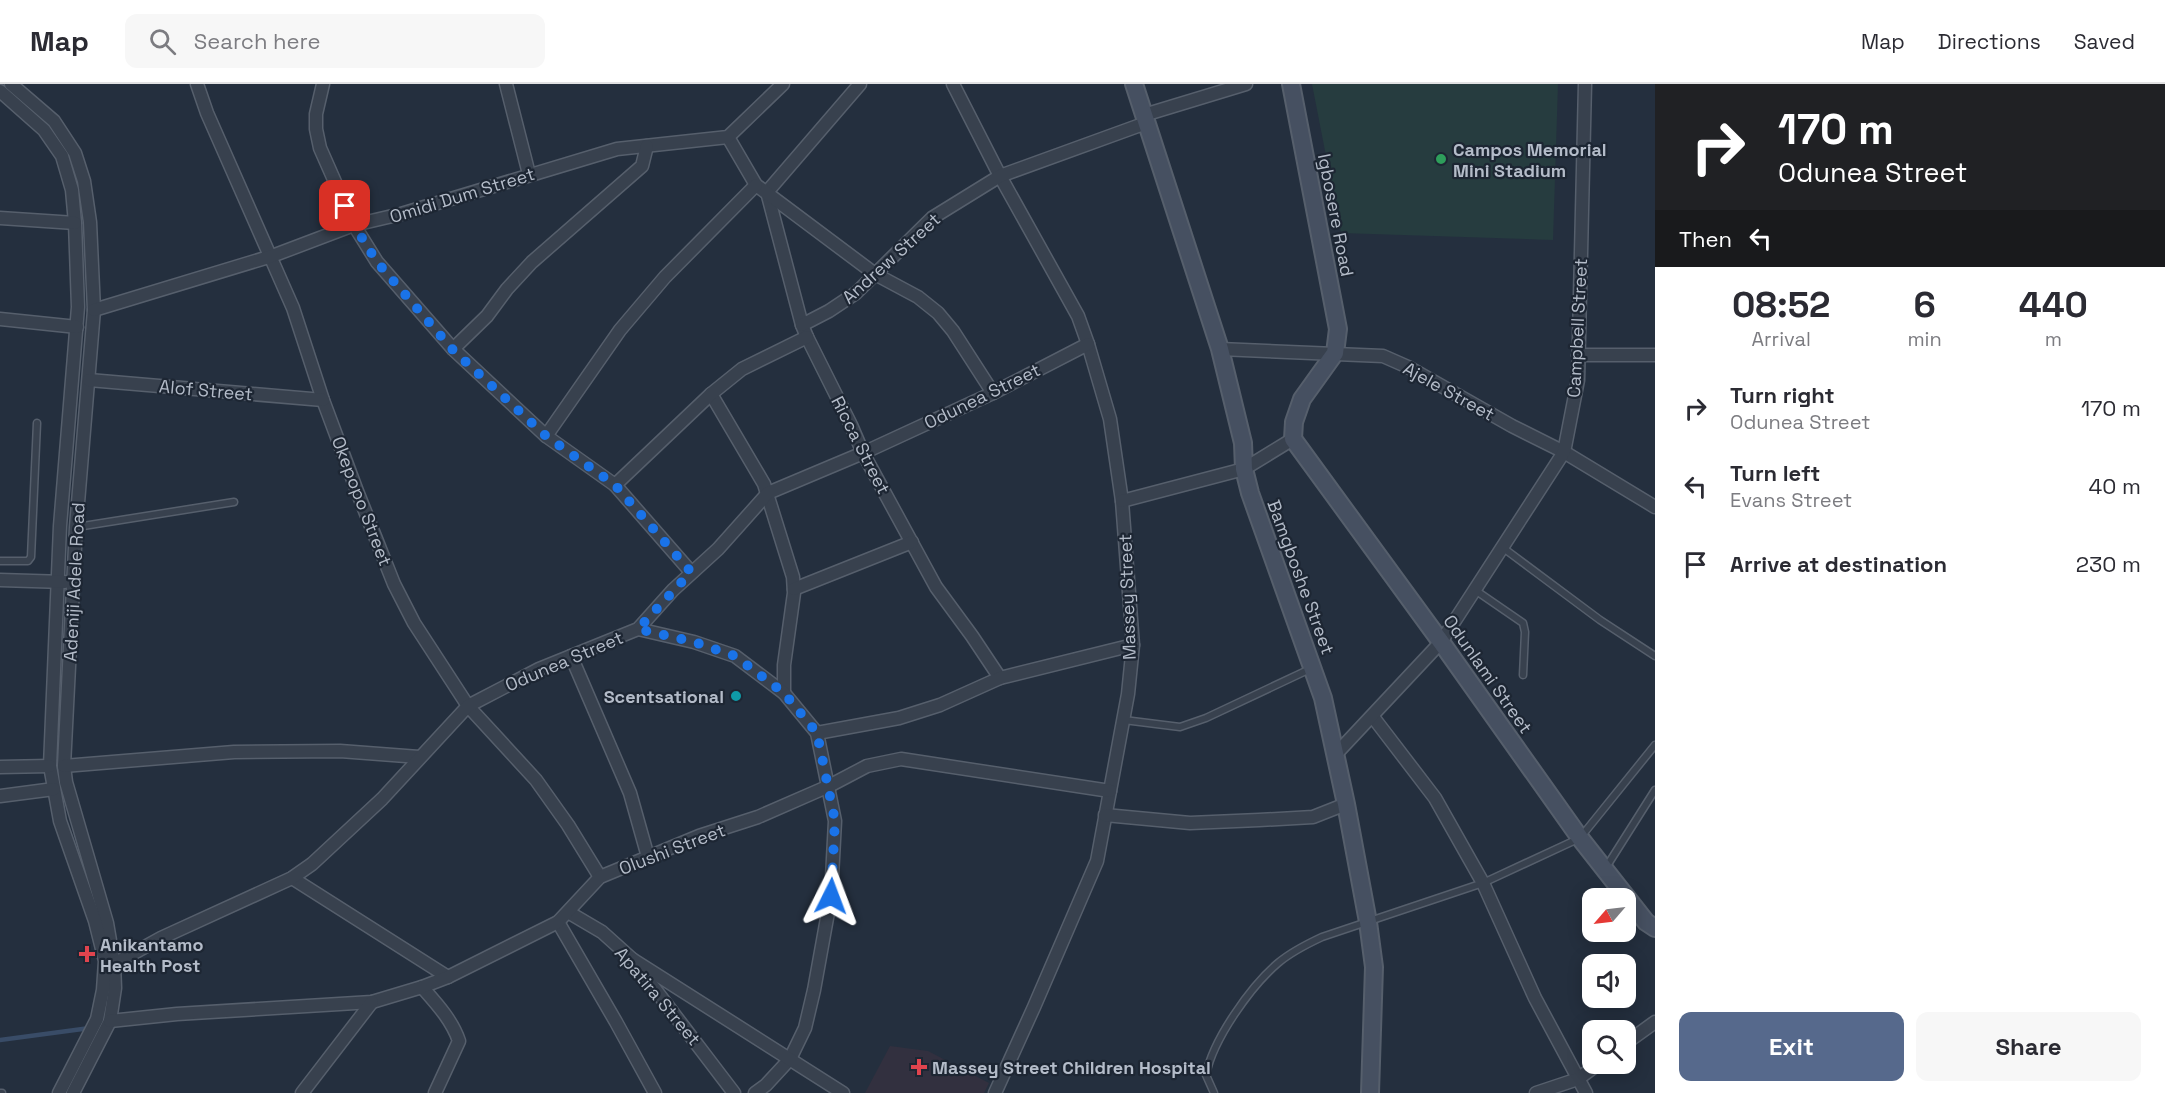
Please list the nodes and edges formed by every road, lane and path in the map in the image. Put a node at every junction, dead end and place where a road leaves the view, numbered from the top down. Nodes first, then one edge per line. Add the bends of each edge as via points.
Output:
1 (11, 84) edge
2 (197, 84) edge
3 (323, 84) edge
4 (506, 84) edge
5 (783, 84) edge
6 (860, 84) edge
7 (953, 84) edge
8 (1134, 84) edge
9 (1246, 84) edge
10 (1291, 84) edge
11 (1585, 84) edge
12 (0, 90) edge
13 (1145, 119) junction
14 (728, 137) junction
15 (646, 146) junction
16 (529, 174) junction
17 (1000, 176) junction
18 (762, 189) junction
19 (0, 218) edge
20 (75, 223) junction
21 (354, 225) junction
22 (272, 256) junction
23 (874, 274) junction
24 (94, 310) junction
25 (0, 319) edge
26 (77, 327) junction
27 (804, 331) junction
28 (1088, 344) junction
29 (453, 350) junction
30 (1220, 350) junction
31 (1335, 353) junction
32 (1578, 355) junction
33 (1655, 355) edge
34 (89, 380) junction
35 (993, 393) junction
36 (711, 394) junction
37 (322, 400) junction
38 (37, 423) dead end
39 (546, 436) junction
40 (1293, 439) junction
41 (1564, 452) junction
42 (863, 453) junction
43 (1244, 469) junction
44 (615, 485) junction
45 (768, 493) junction
46 (1122, 501) junction
47 (234, 502) dead end
48 (1655, 507) edge
49 (76, 527) junction
50 (912, 542) junction
51 (1502, 547) junction
52 (0, 561) edge
53 (691, 572) junction
54 (0, 580) edge
55 (57, 581) junction
56 (73, 582) junction
57 (794, 589) junction
58 (1475, 590) junction
59 (638, 629) junction
60 (1441, 642) junction
61 (1133, 645) junction
62 (572, 656) junction
63 (1655, 656) edge
64 (1313, 668) junction
65 (1523, 675) dead end
66 (1000, 678) junction
67 (784, 693) junction
68 (468, 706) junction
69 (1373, 717) junction
70 (1123, 720) junction
71 (817, 733) junction
72 (1655, 745) edge
73 (1336, 754) junction
74 (419, 757) junction
75 (50, 765) junction
76 (64, 766) junction
77 (0, 767) edge
78 (829, 786) junction
79 (54, 789) junction
80 (1655, 790) edge
81 (1110, 791) junction
82 (0, 796) edge
83 (1346, 804) junction
84 (1105, 815) junction
85 (1580, 838) junction
86 (648, 857) junction
87 (1604, 869) junction
88 (600, 877) junction
89 (292, 878) junction
90 (1483, 883) junction
91 (568, 912) junction
92 (558, 922) junction
93 (1368, 922) junction
94 (1655, 928) edge
95 (632, 959) junction
96 (114, 964) junction
97 (447, 977) junction
98 (422, 987) junction
99 (372, 1002) junction
100 (110, 1021) junction
101 (1655, 1022) edge
102 (1636, 1036) edge
103 (790, 1059) junction
104 (1585, 1074) edge
105 (1578, 1079) junction
106 (440, 1091) edge
107 (59, 1093) edge
108 (73, 1093) edge
109 (302, 1093) edge
110 (655, 1093) edge
111 (734, 1093) edge
112 (755, 1093) edge
113 (843, 1093) edge
114 (995, 1093) edge
115 (1214, 1093) edge
116 (1370, 1093) edge
117 (1536, 1093) edge
118 (1586, 1093) edge

1 - 24 street, Adeniji Adele Road via 54,121 75,153 90,222
2 - 22 street, Okepopo Street
3 - 21 street via 316,114 320,148
4 - 16 street
5 - 14 street
6 - 18 street
7 - 17 street, Massey Street
8 - 13 main road, Bamgboshe Street
9 - 13 street, Andrew Street
10 - 31 main road, Igbosere Road via 1338,329
11 - 32 street, Campbell Street
12 - 20 street, Adeniji Adele Road via 44,130 62,156 72,190
13 - 17 street, Andrew Street
13 - 30 main road, Bamgboshe Street
14 - 15 street, Omidi Dum Street
14 - 18 street
15 - 16 street, Omidi Dum Street via 617,149
15 - 29 street via 642,166 532,262
16 - 21 street, Omidi Dum Street
17 - 23 street, Andrew Street via 932,218
17 - 28 street, Massey Street via 1078,316
18 - 23 street
18 - 27 street, Ricca Street
18 - 39 street via 665,277 620,330
19 - 20 street
20 - 26 street, Adeniji Adele Road
21 - 22 street, Omidi Dum Street
21 - 29 street via 377,262
22 - 24 street, Omidi Dum Street
22 - 37 street, Okepopo Street
23 - 27 street, Andrew Street via 856,293
23 - 35 street via 918,297 938,313
24 - 34 street, Adeniji Adele Road
25 - 26 street
26 - 55 street, Adeniji Adele Road
27 - 36 street, Andrew Street via 742,369
27 - 42 street, Ricca Street
28 - 35 street, Odunea Street
28 - 46 street, Massey Street via 1110,419
29 - 39 street
30 - 31 street, Ajele Street
30 - 43 main road, Bamgboshe Street via 1243,443
31 - 40 main road via 1302,399
31 - 41 street, Ajele Street via 1383,356
32 - 33 street
32 - 41 street, Campbell Street via 1578,380
34 - 37 street, Alof Street
34 - 49 street, Adeniji Adele Road
35 - 42 street, Odunea Street
36 - 44 street, Andrew Street
36 - 45 street
37 - 68 street, Okepopo Street via 394,584 419,632
38 - 52 lane via 31,558
39 - 44 street
40 - 43 street
40 - 60 main road, Odunlami Street
41 - 48 street, Ajele Street
41 - 51 street, Campbell Street
42 - 45 street, Odunea Street
42 - 50 street, Ricca Street
43 - 46 street
43 - 64 main road, Bamgboshe Street
44 - 53 street
45 - 53 street, Odunea Street via 718,549
45 - 57 street
46 - 61 street, Massey Street
47 - 49 lane
49 - 56 street, Adeniji Adele Road
50 - 57 street
50 - 66 street, Ricca Street via 936,587
51 - 58 street, Campbell Street
51 - 63 lane via 1600,621
53 - 59 street, Odunea Street
54 - 55 street
55 - 56 street
55 - 75 street, Adeniji Adele Road
56 - 76 street, Adeniji Adele Road
57 - 67 street
58 - 60 street, Campbell Street
58 - 65 lane via 1523,623
59 - 62 street, Odunea Street
59 - 67 street via 735,656
60 - 69 street, Campbell Street
60 - 85 main road, Odunlami Street
61 - 66 street
61 - 70 street, Massey Street
62 - 68 street, Odunea Street via 538,669
62 - 86 street via 630,793
64 - 70 lane via 1180,727
64 - 73 main road, Bamgboshe Street
66 - 71 street via 940,705 898,718
67 - 71 street
68 - 74 street, Odunea Street
68 - 88 street, Okepopo Street via 536,780
69 - 73 street, Campbell Street
69 - 90 street via 1435,798
70 - 81 street, Massey Street
71 - 78 street
72 - 85 lane
73 - 83 main road, Bamgboshe Street
74 - 76 street via 340,751 234,752
74 - 89 street, Odunea Street via 382,799
75 - 77 street
75 - 79 street, Adeniji Adele Road
76 - 96 street, Adeniji Adele Road via 107,923
78 - 81 street, Olushi Street via 867,766 901,759
78 - 86 street, Olushi Street
78 - 103 street via 835,821 831,896 805,1028
79 - 82 street
79 - 107 street, Adeniji Adele Road via 60,821 105,961 97,1019
80 - 87 lane
81 - 84 street, Massey Street
83 - 84 street via 1313,817 1190,824
83 - 93 main road, Bamgboshe Street
84 - 114 street, Massey Street via 1097,861
85 - 87 main road, Odunlami Street
85 - 90 lane
86 - 88 street, Olushi Street
87 - 94 main road, Odunlami Street
88 - 91 street, Olushi Street
89 - 96 street, Odunea Street
89 - 97 street
90 - 93 lane
90 - 105 street via 1535,998
91 - 92 street, Olushi Street
91 - 95 street, Apatira Street via 602,932
92 - 97 street, Olushi Street
92 - 110 street
93 - 115 lane via 1302,947 1263,979 1223,1029 1216,1045 1206,1075
93 - 116 main road, Bamgboshe Street via 1374,968
95 - 103 street
95 - 111 street, Apatira Street
96 - 100 street, Adeniji Adele Road
97 - 98 street, Olushi Street
98 - 99 street, Olushi Street
98 - 106 street via 438,1005 459,1041
99 - 100 street, Olushi Street
99 - 109 street
100 - 108 street, Adeniji Adele Road
101 - 102 street
103 - 112 street
103 - 113 street
104 - 105 street
105 - 117 street
105 - 118 street

